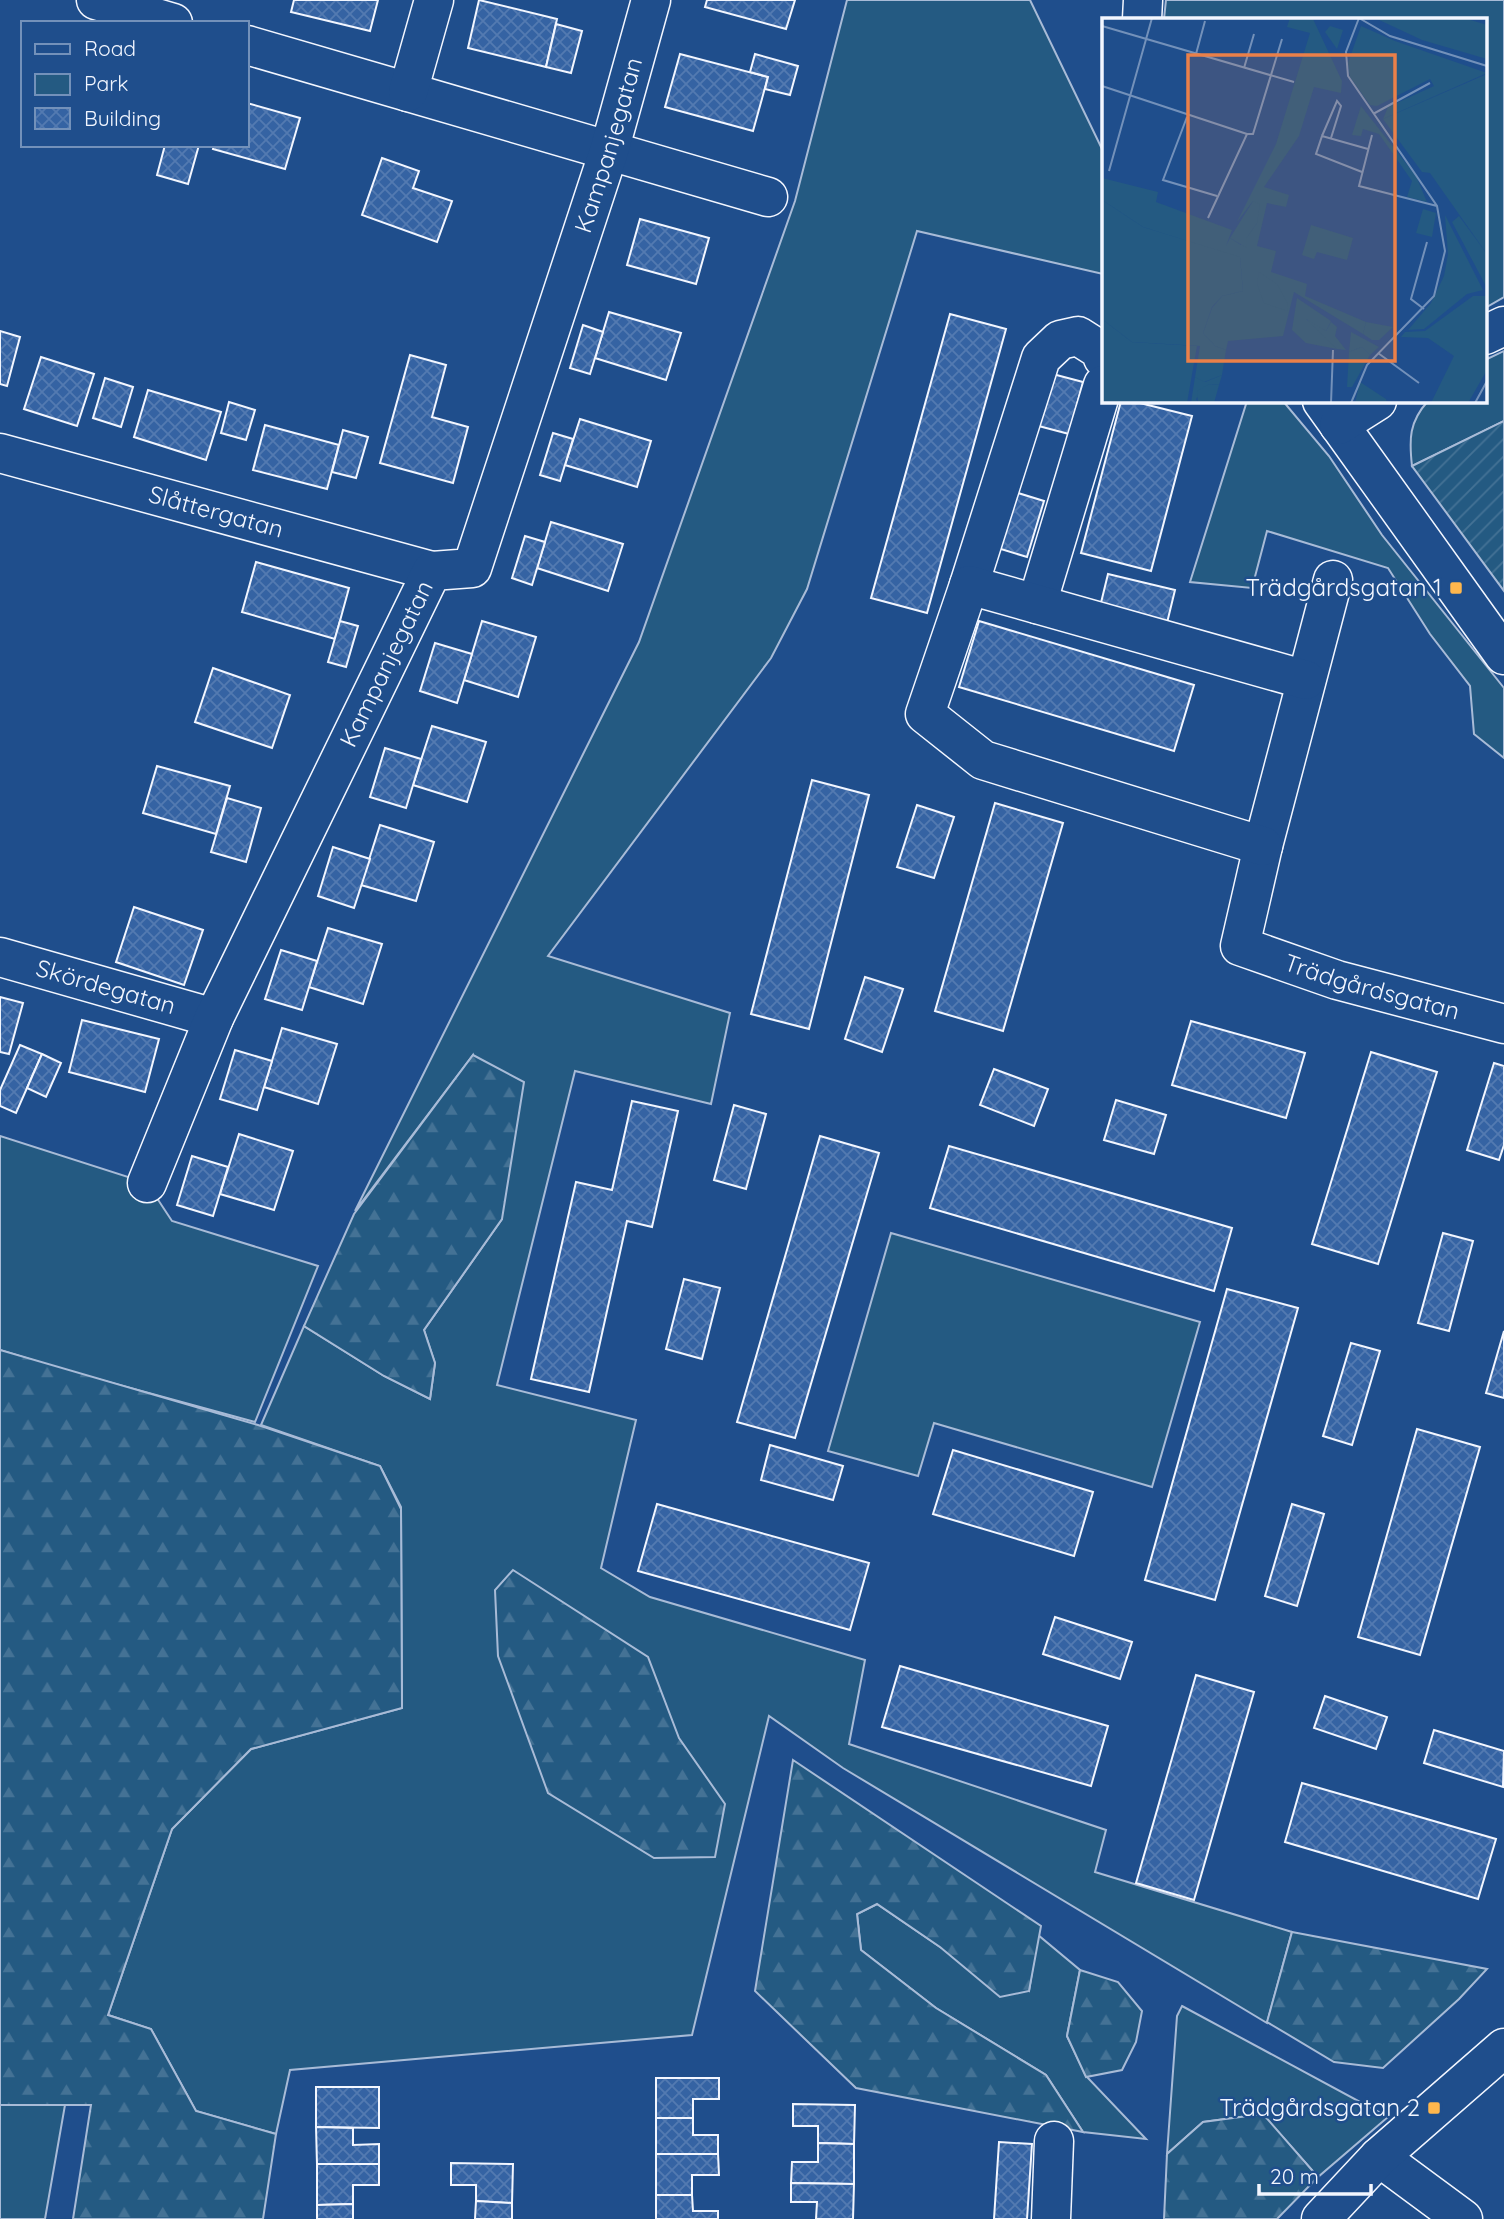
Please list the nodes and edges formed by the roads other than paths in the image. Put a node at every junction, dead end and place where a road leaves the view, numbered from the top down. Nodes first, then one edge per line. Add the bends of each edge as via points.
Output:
1 (96, 0) edge
2 (434, 0) edge
3 (651, 0) edge
4 (1143, 0) edge
5 (1142, 18) edge
6 (166, 21) edge
7 (248, 45) edge
8 (408, 92) junction
9 (609, 151) junction
10 (768, 197) dead end
11 (1504, 326) edge
12 (1486, 335) edge
13 (1102, 355) edge
14 (1102, 388) edge
15 (1373, 402) edge
16 (1330, 413) edge
17 (0, 453) edge
18 (432, 571) junction
19 (1333, 580) dead end
20 (969, 584) junction
21 (1037, 604) junction
22 (1504, 655) edge
23 (1306, 680) junction
24 (1263, 846) junction
25 (0, 957) edge
26 (214, 1018) junction
27 (1504, 1024) edge
28 (147, 1183) dead end
29 (1504, 2048) edge
30 (1054, 2141) dead end
31 (1379, 2157) junction
32 (1051, 2219) edge
33 (1321, 2219) edge
34 (1463, 2219) edge

1 - 6 street
2 - 8 street
3 - 9 street, Kampanjegatan
4 - 5 street
7 - 8 street
8 - 9 street
9 - 10 street
9 - 18 street, Kampanjegatan via 472,568
11 - 12 street
13 - 20 street via 1077,336 1059,340 1041,358
14 - 21 street
15 - 16 street
16 - 22 street
17 - 18 street, Slåttergatan
18 - 26 street, Kampanjegatan
19 - 23 street
20 - 21 street
20 - 24 street via 926,714 983,760
21 - 23 street
23 - 24 street
24 - 27 street, Trädgårdsgatan via 1240,946 1337,980
25 - 26 street, Skördegatan
26 - 28 street, Kampanjegatan
29 - 31 street
30 - 32 street
31 - 33 street
31 - 34 street

